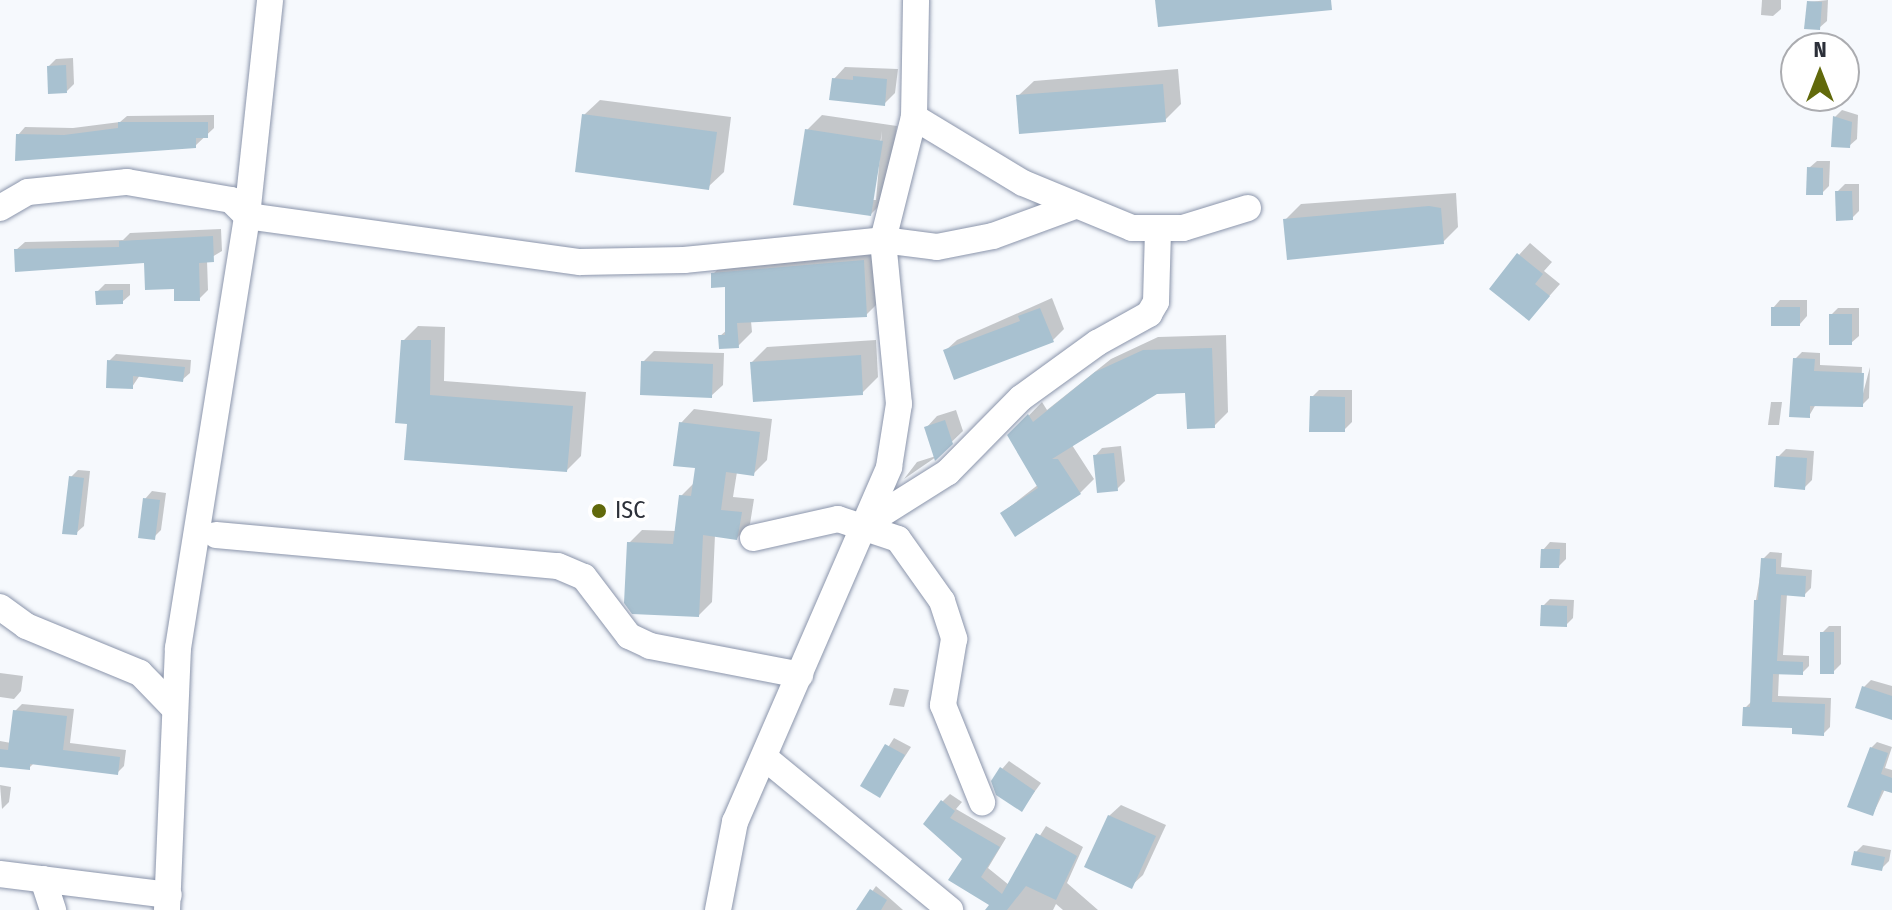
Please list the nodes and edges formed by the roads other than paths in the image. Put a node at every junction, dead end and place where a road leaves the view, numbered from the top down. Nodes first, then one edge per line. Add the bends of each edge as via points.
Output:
1 (270, 0) edge
2 (916, 0) edge
3 (914, 117) junction
4 (1075, 206) junction
5 (0, 208) edge
6 (1248, 208) dead end
7 (247, 216) junction
8 (1158, 230) junction
9 (883, 240) junction
10 (201, 505) junction
11 (864, 525) junction
12 (216, 535) junction
13 (753, 538) dead end
14 (191, 569) junction
15 (0, 607) edge
16 (800, 675) junction
17 (175, 709) junction
18 (764, 757) junction
19 (982, 802) dead end
20 (0, 874) edge
21 (43, 879) junction
22 (168, 903) edge
23 (53, 910) edge
24 (718, 910) edge
25 (950, 910) edge

1 - 7 street
2 - 3 street
3 - 4 street via 1023,183
3 - 9 street
4 - 8 street via 1132,228
4 - 9 street via 993,236 937,247
5 - 7 street via 28,192 127,182 231,200
6 - 8 street
7 - 9 street via 580,262 698,259
7 - 10 street
8 - 11 street via 1156,302 1149,314 1097,343 1021,398 948,472
9 - 11 street via 899,404 889,467
10 - 12 street
10 - 14 street
11 - 13 street via 838,519
11 - 16 street
11 - 19 street via 898,539 942,601 954,639 943,705
12 - 14 street
12 - 16 street via 558,566 584,577 629,636 650,646
14 - 17 street
15 - 17 street via 26,626 140,673
16 - 18 street
17 - 22 street
18 - 24 street via 735,822
18 - 25 street
20 - 21 street
21 - 22 street
21 - 23 street

